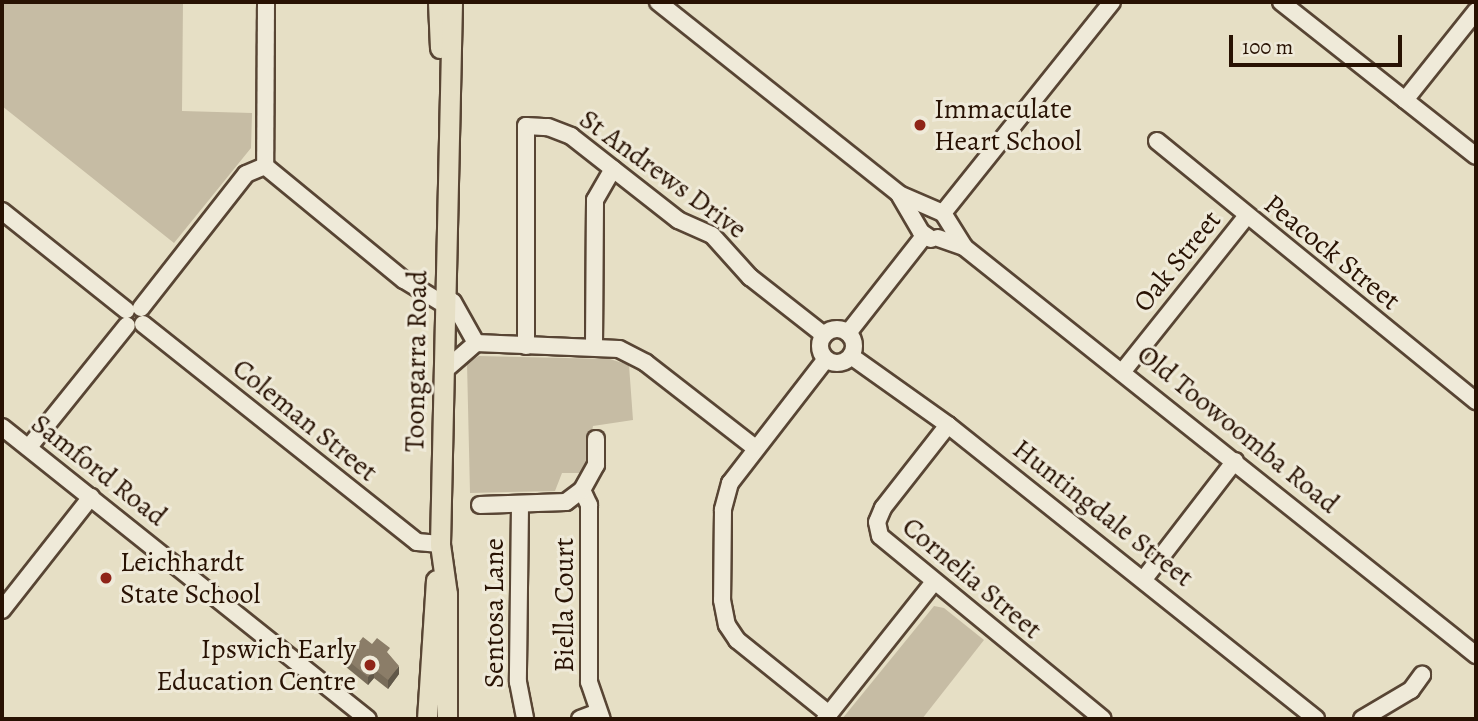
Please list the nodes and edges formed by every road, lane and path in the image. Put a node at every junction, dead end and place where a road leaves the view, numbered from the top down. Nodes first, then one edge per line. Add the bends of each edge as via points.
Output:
1 (266, 2) edge
2 (438, 2) edge
3 (452, 2) edge
4 (658, 2) edge
5 (1112, 2) edge
6 (1281, 2) edge
7 (1476, 10) edge
8 (1405, 100) junction
9 (1157, 141) dead end
10 (1476, 156) edge
11 (447, 160) junction
12 (265, 166) junction
13 (613, 169) junction
14 (899, 194) junction
15 (2, 211) edge
16 (940, 215) junction
17 (1246, 217) junction
18 (927, 232) junction
19 (964, 247) junction
20 (446, 272) junction
21 (419, 288) junction
22 (445, 301) junction
23 (134, 317) junction
24 (848, 333) junction
25 (824, 335) junction
26 (476, 343) junction
27 (594, 345) junction
28 (526, 346) junction
29 (850, 356) junction
30 (826, 359) junction
31 (444, 371) junction
32 (1123, 371) junction
33 (1476, 401) edge
34 (948, 425) junction
35 (2, 426) edge
36 (596, 439) dead end
37 (29, 447) junction
38 (755, 448) junction
39 (1235, 461) junction
40 (582, 489) junction
41 (91, 497) junction
42 (480, 505) dead end
43 (520, 506) junction
44 (440, 553) junction
45 (1144, 579) junction
46 (933, 583) junction
47 (2, 611) edge
48 (1476, 655) edge
49 (1422, 675) dead end
50 (364, 715) edge
51 (423, 715) edge
52 (600, 716) edge
53 (827, 716) edge
54 (378, 719) edge
55 (447, 719) edge
56 (525, 719) edge
57 (580, 719) edge
58 (1103, 719) edge
59 (1316, 719) edge
60 (1362, 719) edge

1 - 12 street
2 - 11 main road, Toongarra Road
3 - 11 main road, Toongarra Road via 452,127
4 - 14 street, Old Toowoomba Road
5 - 16 street
6 - 8 street
7 - 8 street
8 - 10 street
9 - 17 street, Peacock Street
11 - 20 main road, Toongarra Road
12 - 21 street
12 - 23 street via 246,174
13 - 25 street, St Andrews Drive via 678,220 727,246 750,277
13 - 27 street via 595,200
13 - 28 street, St Andrews Drive via 561,131 526,126
14 - 16 street, Old Toowoomba Road
14 - 18 street, Old Toowoomba Road
15 - 23 street, Coleman Street
16 - 18 street
16 - 18 street
16 - 19 street, Old Toowoomba Road
17 - 32 street, Oak Street
17 - 33 street, Peacock Street
18 - 19 street, Old Toowoomba Road
18 - 24 street
19 - 32 street, Old Toowoomba Road
20 - 21 street
20 - 22 main road, Toongarra Road
21 - 22 street
22 - 26 street
22 - 31 main road, Toongarra Road
23 - 37 street
23 - 44 street, Coleman Street via 417,542
24 - 25 street via 838,329
24 - 29 street via 854,346
25 - 30 street via 821,351
26 - 28 street
26 - 31 street
27 - 28 street
27 - 38 street via 635,355
29 - 30 street via 836,363
29 - 34 street, Huntingdale Street
30 - 38 street
31 - 44 main road, Toongarra Road
32 - 39 street, Old Toowoomba Road
34 - 45 street, Huntingdale Street
34 - 46 street, Cornelia Street via 877,522 886,544
35 - 37 street, Samford Road
36 - 40 street via 596,465
37 - 41 street, Samford Road
38 - 53 street via 730,483 724,500 724,617 731,633 749,651
39 - 45 street
39 - 48 street, Old Toowoomba Road
40 - 43 street via 553,506
40 - 52 street, Biella Court via 590,517 589,682
41 - 47 street
41 - 50 street, Samford Road
42 - 43 street
43 - 56 street, Sentosa Lane via 518,682
44 - 51 main road, Toongarra Road
44 - 55 main road, Toongarra Road via 447,594
45 - 59 street, Huntingdale Street
46 - 53 street
46 - 58 street, Cornelia Street
49 - 60 street via 1411,690
50 - 54 street, Samford Road
52 - 57 street

